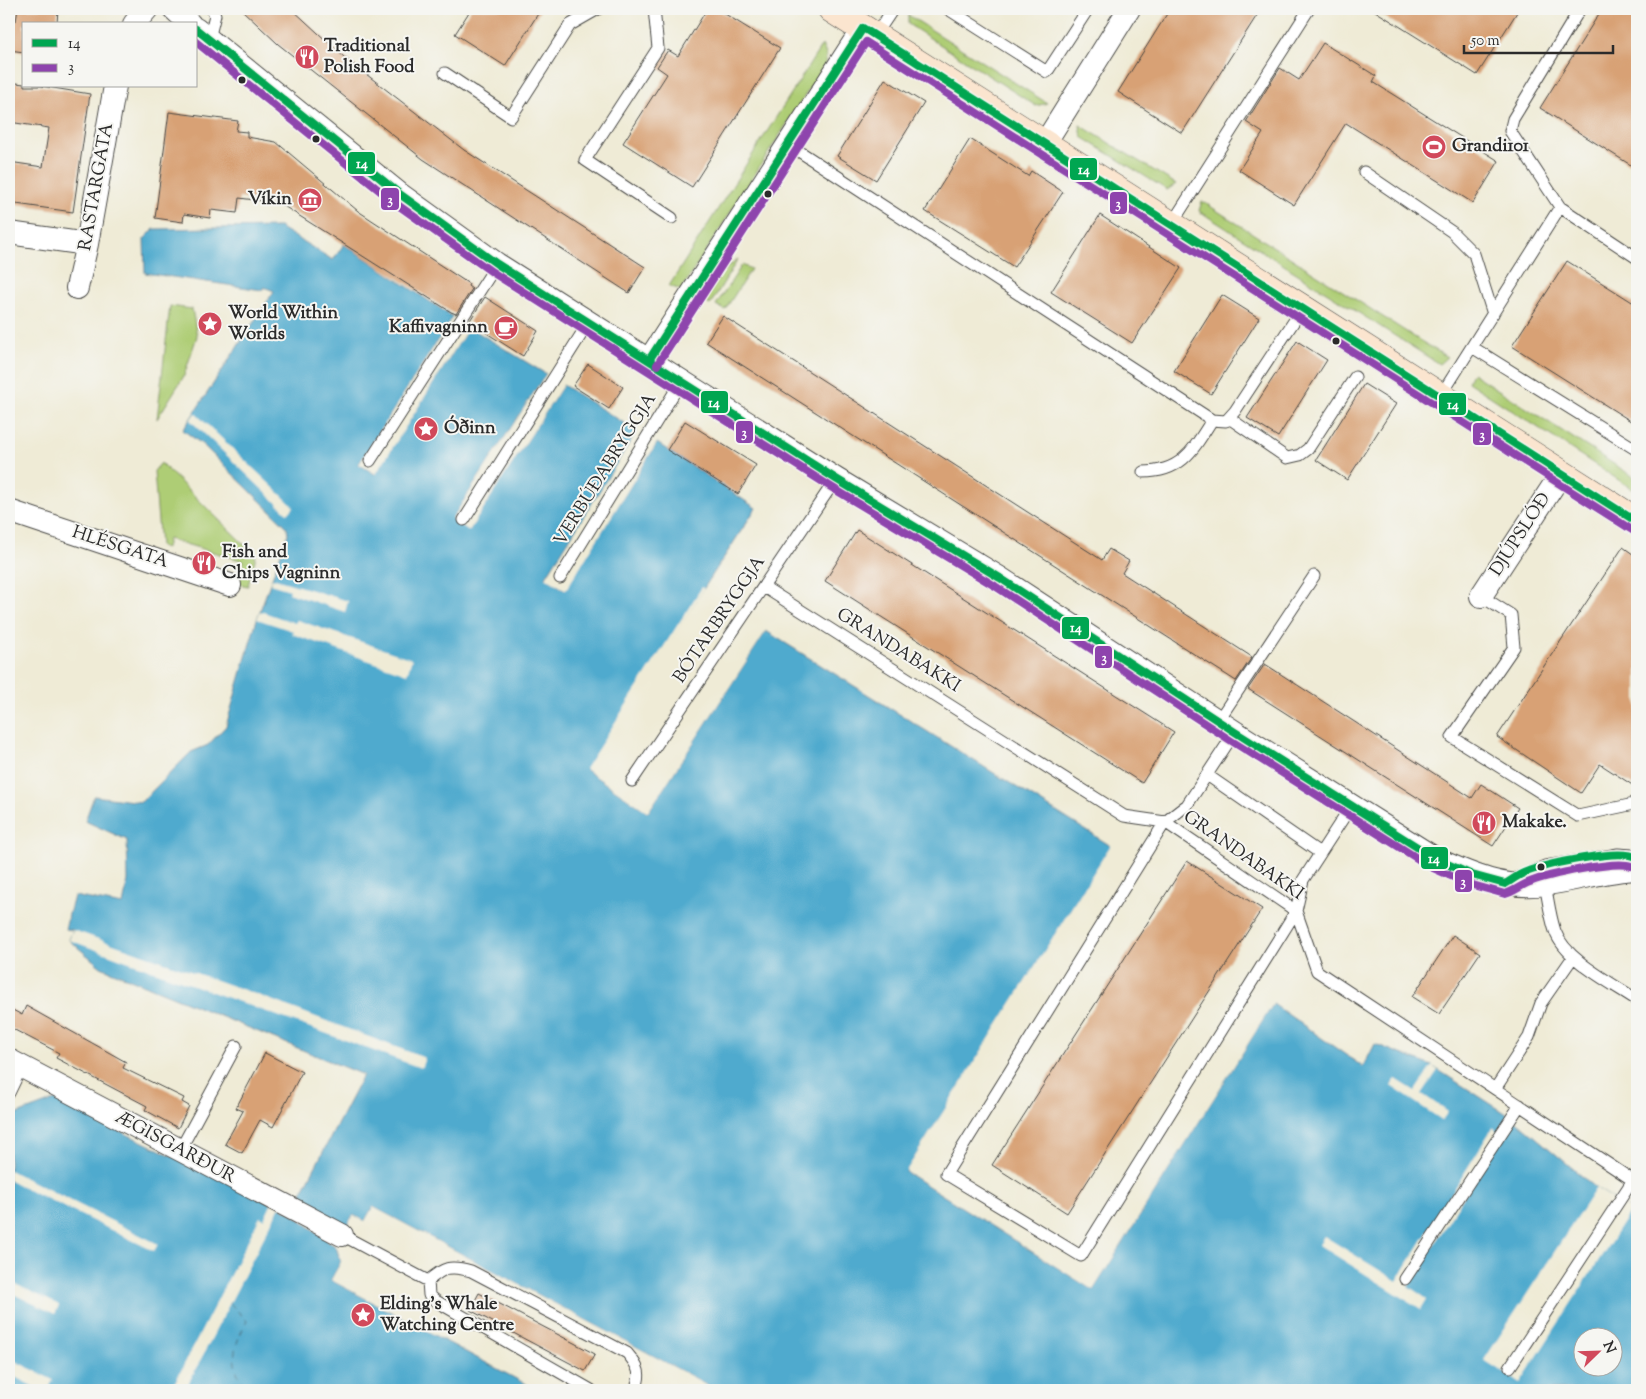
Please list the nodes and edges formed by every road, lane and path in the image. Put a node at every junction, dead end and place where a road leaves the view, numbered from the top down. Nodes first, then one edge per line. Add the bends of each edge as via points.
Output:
1 (147, 9) edge
2 (174, 9) edge
3 (212, 9) edge
4 (598, 9) edge
5 (654, 9) edge
6 (832, 9) edge
7 (893, 9) edge
8 (948, 9) edge
9 (1088, 9) edge
10 (1129, 9) edge
11 (1309, 9) edge
12 (1580, 9) edge
13 (136, 22) edge
14 (188, 22) edge
15 (869, 32) junction
16 (203, 34) edge
17 (445, 74) dead end
18 (115, 88) edge
19 (788, 144) junction
20 (1044, 144) junction
21 (1364, 172) dead end
22 (1560, 207) junction
23 (672, 218) dead end
24 (1171, 225) junction
25 (9, 233) edge
26 (87, 244) junction
27 (1637, 258) edge
28 (498, 264) junction
29 (77, 288) dead end
30 (1302, 309) junction
31 (1493, 314) junction
32 (589, 322) junction
33 (1472, 348) junction
34 (649, 360) junction
35 (1355, 377) dead end
36 (682, 380) junction
37 (1440, 397) junction
38 (1229, 418) junction
39 (1212, 420) junction
40 (1637, 450) edge
41 (370, 461) dead end
42 (1143, 472) dead end
43 (1561, 474) junction
44 (836, 478) junction
45 (9, 511) edge
46 (464, 520) dead end
47 (1637, 522) edge
48 (1314, 576) dead end
49 (560, 578) dead end
50 (230, 585) dead end
51 (764, 587) junction
52 (1481, 596) joint
53 (1226, 726) junction
54 (1207, 775) junction
55 (632, 781) dead end
56 (1637, 799) edge
57 (1351, 806) junction
58 (1165, 822) junction
59 (1320, 853) junction
60 (1637, 858) edge
61 (1637, 869) edge
62 (1505, 884) junction
63 (1545, 884) junction
64 (1296, 911) junction
65 (1573, 957) junction
66 (1637, 1000) edge
67 (236, 1046) dead end
68 (15, 1063) edge
69 (1495, 1089) junction
70 (9, 1093) edge
71 (1520, 1105) junction
72 (180, 1150) junction
73 (1635, 1181) edge
74 (342, 1236) joint
75 (1405, 1279) dead end
76 (428, 1281) junction
77 (1510, 1367) dead end
78 (591, 1390) edge
79 (635, 1390) edge

1 - 13 street
2 - 14 street
3 - 16 lane via 215,15
4 - 17 lane via 570,25 511,117
5 - 23 lane via 658,48 585,160
6 - 15 street
7 - 15 lane
8 - 9 lane via 1047,72
10 - 20 street
11 - 24 lane
12 - 22 lane via 1513,119 1510,131
15 - 19 street
15 - 20 street
16 - 28 street via 401,195
18 - 26 street, RASTARGATA
19 - 34 street
19 - 39 lane
20 - 24 street
21 - 31 lane via 1452,232 1474,254
22 - 27 lane
22 - 31 lane
24 - 30 street
25 - 26 street
26 - 29 street, RASTARGATA
28 - 32 street
28 - 41 lane
30 - 37 street
30 - 38 lane
31 - 33 lane
32 - 34 street
32 - 46 lane
33 - 37 lane
33 - 40 lane
34 - 36 street
35 - 38 lane via 1308,449 1300,455 1287,458
36 - 44 street
36 - 49 lane, VERBÚÐABRYGGJA
37 - 43 street
38 - 39 lane via 1226,421
39 - 42 lane via 1197,444 1178,464 1162,472
43 - 47 street
43 - 52 street, DJÚPSLÓÐ
44 - 51 lane, BÓTARBRYGGJA
44 - 53 street via 1000,578
45 - 50 street, HLÉSGATA
48 - 53 lane
51 - 55 lane, BÓTARBRYGGJA
51 - 58 lane, GRANDABAKKI via 1124,816
52 - 56 lane via 1511,615 1514,647 1452,737 1578,816 1634,804
53 - 54 lane
53 - 57 street
54 - 58 lane via 1187,805
54 - 59 lane
57 - 59 lane
57 - 62 street via 1436,859 1472,875
58 - 64 lane, GRANDABAKKI
58 - 64 lane via 946,1174 1081,1256
59 - 64 lane via 1302,880
60 - 62 lane via 1618,854 1545,866
61 - 63 street
62 - 63 street
63 - 65 lane via 1554,930
64 - 69 lane, GRANDABAKKI via 1317,971
65 - 66 lane
65 - 69 lane via 1542,1003 1529,1037
67 - 72 lane
68 - 70 lane
68 - 72 street, ÆGISGARÐUR
69 - 71 lane, GRANDABAKKI
71 - 73 lane, GRANDABAKKI
71 - 75 lane
72 - 74 street, ÆGISGARÐUR
73 - 77 lane
74 - 76 lane
76 - 78 lane via 429,1294 436,1301
76 - 79 lane via 451,1266 471,1271 627,1353 640,1378

